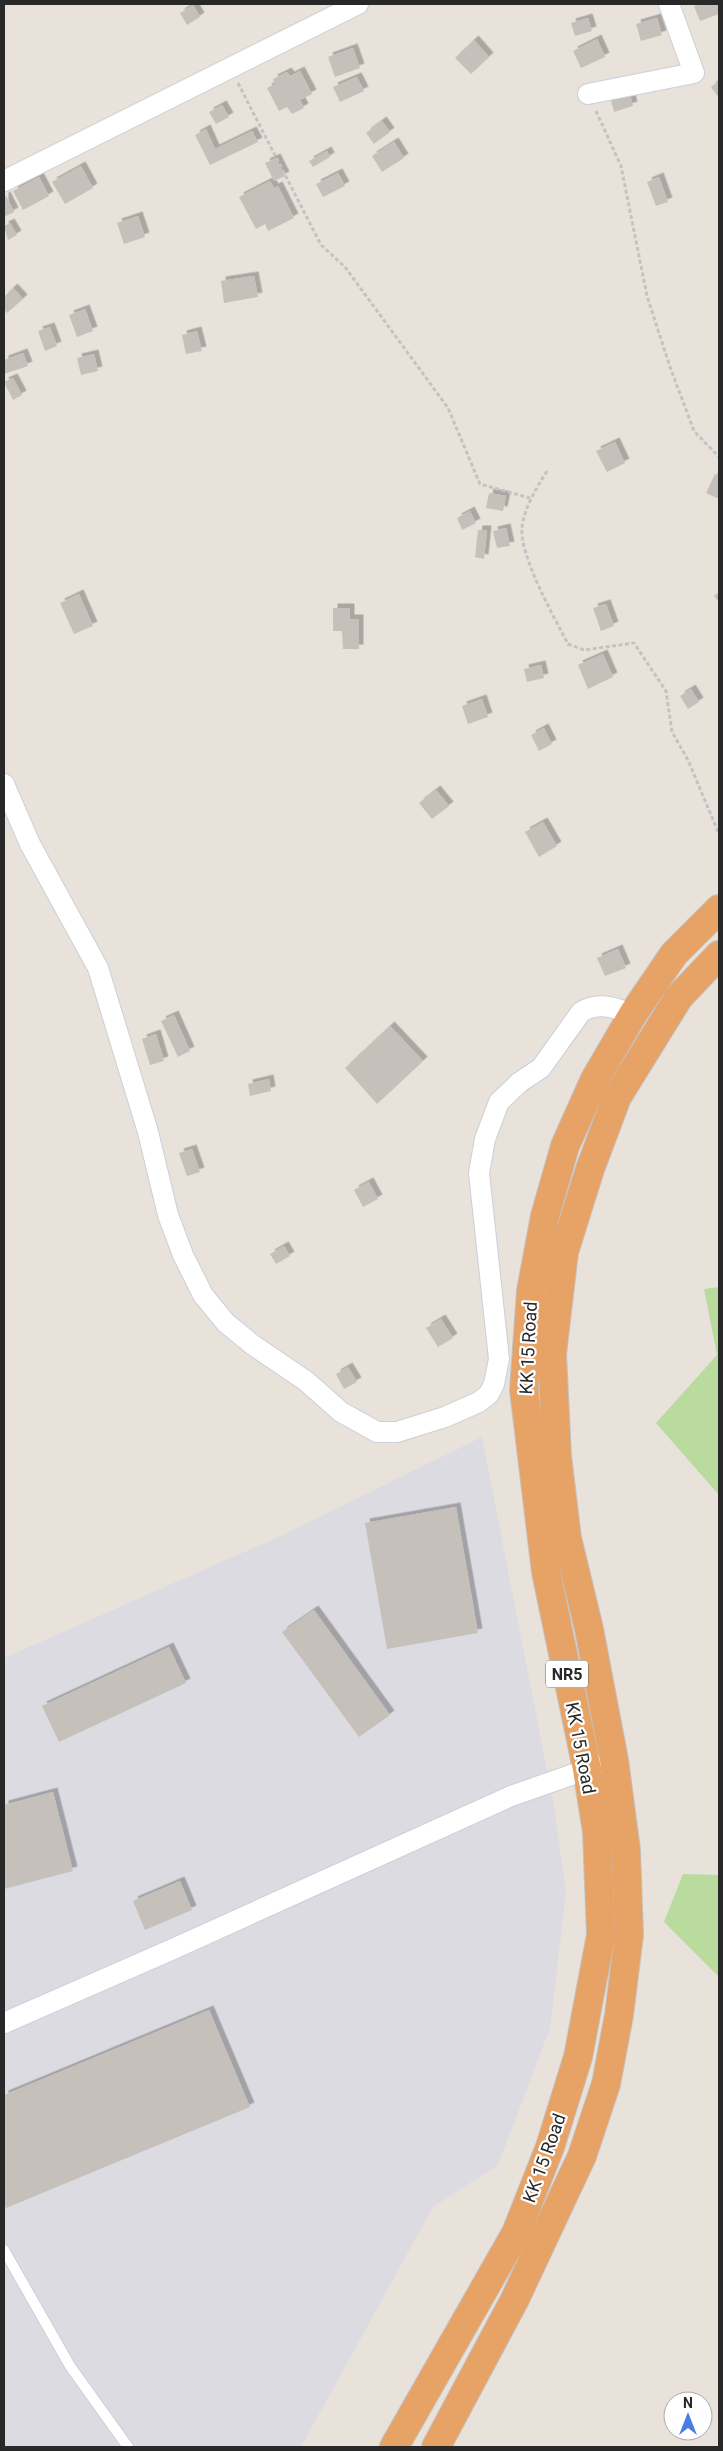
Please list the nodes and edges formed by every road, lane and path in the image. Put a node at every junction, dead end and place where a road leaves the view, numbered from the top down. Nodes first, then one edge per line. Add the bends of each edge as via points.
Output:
1 (358, 4) edge
2 (669, 4) edge
3 (230, 67) junction
4 (588, 94) joint
5 (4, 181) edge
6 (719, 457) edge
7 (547, 471) dead end
8 (530, 498) junction
9 (4, 784) edge
10 (719, 834) edge
11 (719, 908) edge
12 (719, 955) edge
13 (633, 1014) junction
14 (614, 1760) junction
15 (587, 1769) junction
16 (4, 2023) edge
17 (4, 2250) edge
18 (128, 2447) edge
19 (394, 2447) edge
20 (436, 2447) edge

1 - 3 street
2 - 4 street via 694,73
3 - 5 street
3 - 8 path via 321,245 345,267 448,408 480,484
4 - 6 path via 621,166 647,296 670,367 694,431
7 - 8 path
8 - 10 path via 522,528 529,564 568,644 584,650 634,643 666,691 672,732 688,760
9 - 13 street via 30,844 98,968 148,1132 168,1216 182,1255 203,1295 226,1323 253,1345 306,1381 341,1412 377,1432 397,1432 445,1417 489,1394 499,1359 478,1173 485,1138 499,1102 541,1068 581,1012 599,1005
11 - 13 highway, KK 15 Road / NR5 via 674,954
12 - 14 highway, KK 15 Road / NR5 via 679,997 617,1097 590,1168 564,1252 552,1354 557,1456 567,1538 589,1629
13 - 15 highway, KK 15 Road / NR5 via 594,1079 565,1146 545,1216 531,1291 524,1390 546,1572
14 - 15 street
14 - 20 highway, KK 15 Road / NR5 via 626,1850 629,1935 606,2084 582,2156 515,2299
15 - 16 street via 511,1796 174,1950
15 - 19 highway, KK 15 Road / NR5 via 597,1832 601,1935 578,2057 550,2147 516,2233
17 - 18 lane via 70,2366

